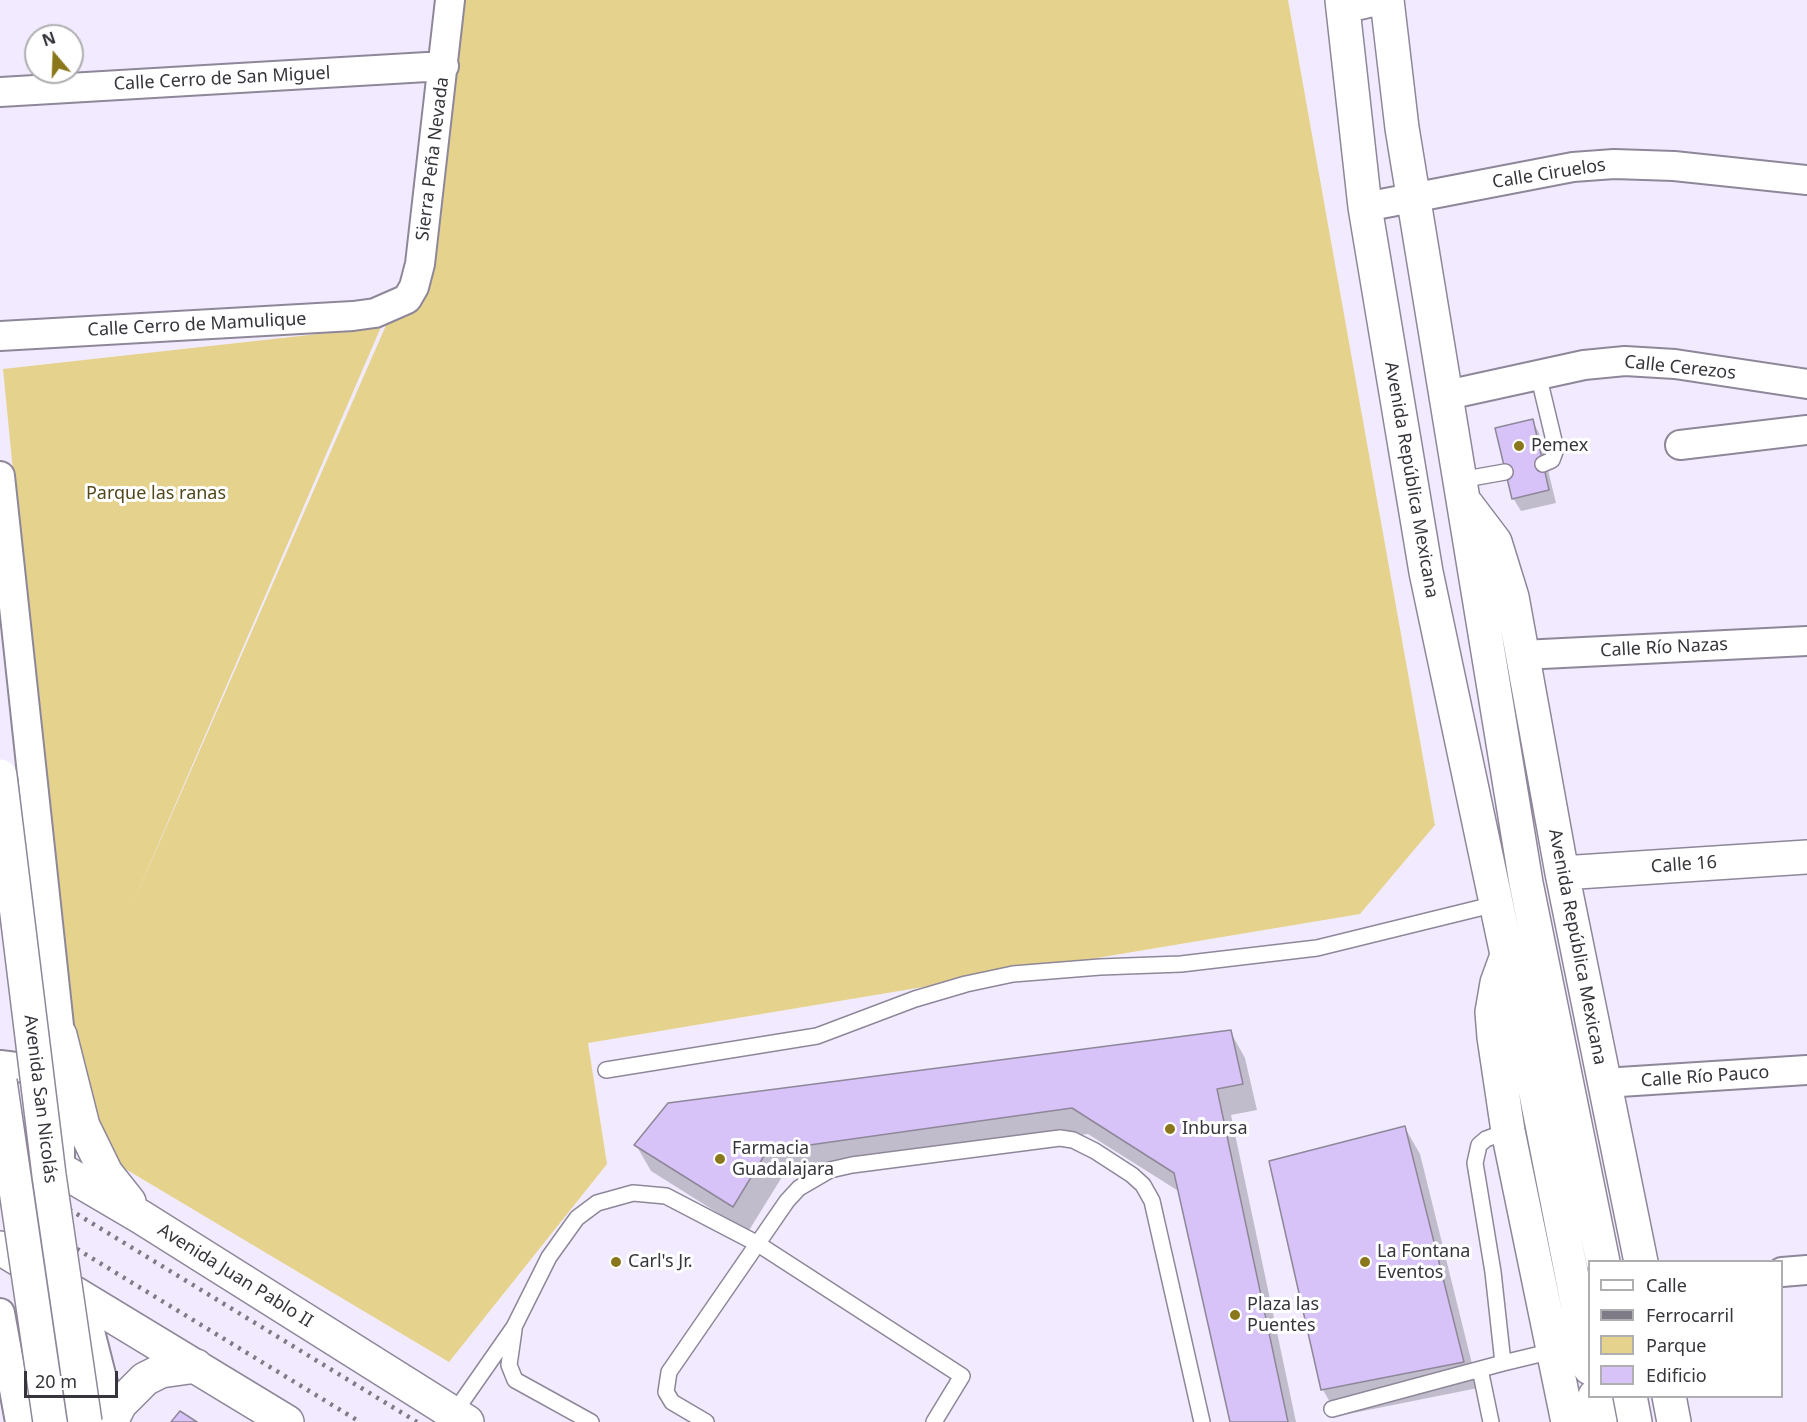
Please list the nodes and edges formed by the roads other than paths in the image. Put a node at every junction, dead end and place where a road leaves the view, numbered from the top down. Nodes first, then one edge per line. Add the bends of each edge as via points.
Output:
1 (450, 0) edge
2 (1381, 0) edge
3 (1387, 0) edge
4 (1342, 4) edge
5 (444, 66) junction
6 (0, 92) edge
7 (1807, 180) edge
8 (1415, 198) junction
9 (1365, 207) junction
10 (394, 307) joint
11 (0, 336) edge
12 (1538, 374) junction
13 (1807, 384) edge
14 (1447, 395) junction
15 (1807, 430) edge
16 (1680, 445) dead end
17 (1543, 464) dead end
18 (1505, 472) dead end
19 (0, 476) edge
20 (1462, 490) junction
21 (1807, 641) edge
22 (1522, 655) junction
23 (0, 776) edge
24 (1807, 857) edge
25 (1562, 873) junction
26 (1496, 904) junction
27 (1507, 956) junction
28 (60, 1035) junction
29 (0, 1065) edge
30 (606, 1070) dead end
31 (1807, 1070) edge
32 (59, 1072) junction
33 (0, 1081) edge
34 (1604, 1083) junction
35 (1508, 1131) junction
36 (0, 1134) edge
37 (60, 1168) junction
38 (0, 1185) edge
39 (141, 1218) junction
40 (758, 1244) junction
41 (0, 1248) edge
42 (1603, 1260) edge
43 (1641, 1260) edge
44 (1807, 1270) edge
45 (1783, 1272) edge
46 (82, 1300) junction
47 (0, 1313) edge
48 (514, 1327) junction
49 (4, 1347) edge
50 (1553, 1351) junction
51 (1588, 1358) edge
52 (1503, 1363) junction
53 (196, 1366) junction
54 (1480, 1369) junction
55 (99, 1374) junction
56 (13, 1378) junction
57 (1595, 1398) edge
58 (1630, 1398) edge
59 (1669, 1398) edge
60 (1332, 1409) dead end
61 (460, 1418) edge
62 (20, 1422) edge
63 (50, 1422) edge
64 (103, 1422) edge
65 (287, 1422) edge
66 (591, 1422) edge
67 (706, 1422) edge
68 (934, 1422) edge
69 (1202, 1422) edge
70 (1491, 1422) edge
71 (1568, 1422) edge
72 (1600, 1422) edge
73 (1635, 1422) edge
74 (1674, 1422) edge

1 - 5 street, Sierra Peña Nevada
2 - 4 street
3 - 8 street, Avenida República Mexicana via 1402,128
4 - 9 street, Avenida República Mexicana
5 - 6 street, Calle Cerro de San Miguel
5 - 10 street, Sierra Peña Nevada via 420,264 407,299
7 - 8 street, Calle Ciruelos via 1614,164 1573,167
8 - 9 street, Calle Ciruelos
8 - 14 street, Avenida República Mexicana
9 - 26 street, Avenida República Mexicana via 1426,572
10 - 11 street, Calle Cerro de Mamulique via 352,316
12 - 13 street, Calle Cerezos via 1625,361 1675,364
12 - 14 street, Calle Cerezos
12 - 17 lane via 1556,449 1552,460
14 - 20 street, Avenida República Mexicana
15 - 16 street
18 - 20 lane
19 - 28 street
20 - 22 street, Avenida República Mexicana via 1504,564
20 - 42 street, Avenida República Mexicana via 1526,883
21 - 22 street, Calle Río Nazas
22 - 25 street, Avenida República Mexicana
23 - 64 street, Avenida San Nicolás, bridge via 49,1175
24 - 25 street, Calle 16
25 - 34 street, Avenida República Mexicana
26 - 27 street, Avenida República Mexicana
26 - 30 lane via 1317,948 1180,964 1013,974 915,999 817,1036
27 - 35 street via 1492,1012
27 - 51 street, Avenida República Mexicana
28 - 32 street
28 - 39 street via 73,1095 94,1154
29 - 32 street
31 - 34 street, Calle Río Pauco
32 - 37 street
33 - 63 street, Avenida San Nicolás, bridge
34 - 43 street, Avenida República Mexicana
35 - 50 street
35 - 52 lane via 1479,1145 1474,1162 1493,1272
36 - 37 street, Avenida Juan Pablo II
37 - 38 street
37 - 39 street, Avenida Juan Pablo II
37 - 46 street
39 - 61 street, Avenida Juan Pablo II
40 - 48 lane via 666,1196 615,1196 577,1218 549,1257
40 - 67 lane via 669,1372 666,1392 672,1402
40 - 68 lane via 962,1376
40 - 69 lane via 799,1188 830,1170 1042,1138 1073,1140 1132,1175 1152,1201
41 - 46 street
44 - 45 street
46 - 53 street
46 - 55 street
47 - 49 street
48 - 61 lane
48 - 66 lane via 509,1365 515,1380
49 - 56 street
50 - 52 lane
50 - 71 street
52 - 54 lane
53 - 64 street via 161,1371 145,1379
53 - 65 street
54 - 60 lane
54 - 70 lane
55 - 56 street via 80,1360 55,1355 31,1362
55 - 64 street
56 - 62 street
57 - 72 street
58 - 73 street
59 - 74 street

